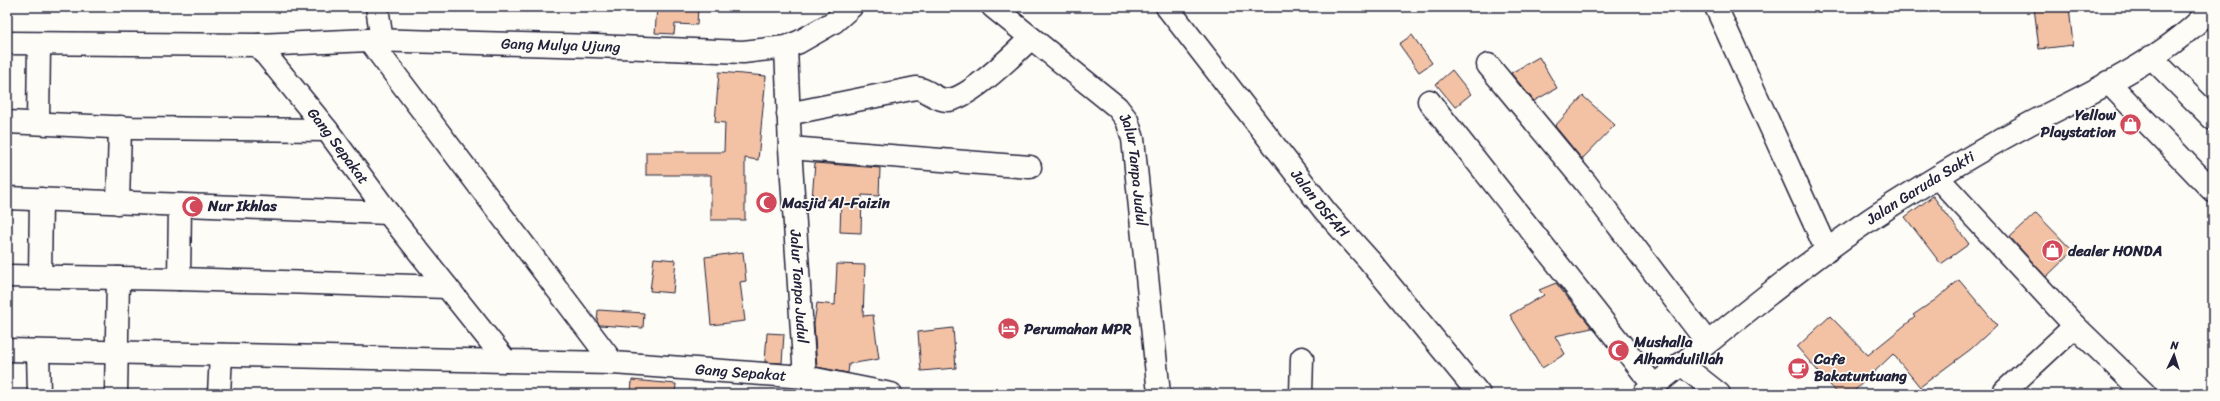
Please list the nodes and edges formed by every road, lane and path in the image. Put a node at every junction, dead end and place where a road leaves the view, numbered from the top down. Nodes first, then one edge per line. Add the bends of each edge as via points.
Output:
1 (377, 7) edge
2 (851, 7) edge
3 (993, 7) edge
4 (1167, 7) edge
5 (1716, 7) edge
6 (2213, 7) edge
7 (1031, 38) junction
8 (376, 41) junction
9 (7, 43) edge
10 (39, 44) junction
11 (258, 45) junction
12 (786, 47) junction
13 (2151, 57) junction
14 (1488, 65) dead end
15 (2108, 82) junction
16 (1429, 100) dead end
17 (788, 114) junction
18 (2213, 119) edge
19 (7, 122) edge
20 (38, 123) junction
21 (120, 127) junction
22 (327, 130) junction
23 (790, 148) junction
24 (1030, 167) dead end
25 (1938, 178) junction
26 (2213, 191) edge
27 (7, 198) edge
28 (41, 199) junction
29 (118, 203) junction
30 (180, 205) junction
31 (388, 213) junction
32 (1827, 251) junction
33 (7, 276) edge
34 (40, 276) junction
35 (118, 278) junction
36 (179, 279) junction
37 (447, 287) junction
38 (2074, 326) junction
39 (1707, 342) junction
40 (7, 350) edge
41 (38, 352) junction
42 (116, 352) junction
43 (221, 355) junction
44 (1302, 358) dead end
45 (506, 361) junction
46 (613, 363) junction
47 (1681, 364) junction
48 (805, 377) junction
49 (833, 389) edge
50 (1649, 390) edge
51 (2005, 391) dead end
52 (39, 394) edge
53 (116, 394) edge
54 (219, 394) edge
55 (891, 394) edge
56 (1159, 394) edge
57 (1301, 394) edge
58 (1478, 394) edge
59 (1719, 394) edge
60 (2145, 394) edge

1 - 8 main road
2 - 12 main road, Gang Mulya Ujung via 834,22
3 - 7 main road, Jalur Tanpa Judul
4 - 58 main road, Jalan DSFAH via 1325,211 1369,260
5 - 32 main road
6 - 13 main road, Jalan Garuda Sakti via 2178,41
7 - 17 main road via 986,78 957,98 944,100 926,90 916,88
7 - 56 main road, Jalur Tanpa Judul via 1117,107 1127,120 1133,139
8 - 11 main road, Gang Mulya Ujung
8 - 12 main road, Gang Mulya Ujung via 743,52
8 - 46 main road
9 - 10 main road
10 - 11 main road
10 - 20 main road
11 - 22 main road, Gang Sepakat
12 - 17 main road, Jalur Tanpa Judul
13 - 15 main road, Jalan Garuda Sakti
13 - 18 main road
14 - 39 main road via 1585,182
15 - 25 main road, Jalan Garuda Sakti via 2031,123
15 - 26 main road
16 - 50 main road
17 - 23 main road, Jalur Tanpa Judul
19 - 20 main road
20 - 21 main road
21 - 22 main road
21 - 29 main road
22 - 31 main road, Gang Sepakat
23 - 24 main road
23 - 48 main road, Jalur Tanpa Judul
25 - 32 main road, Jalan Garuda Sakti via 1893,205
25 - 38 main road
27 - 28 main road
28 - 29 main road
28 - 34 main road
29 - 30 main road
30 - 31 main road
30 - 36 main road
31 - 37 main road, Gang Sepakat
32 - 39 main road, Jalan Garuda Sakti
33 - 34 main road
34 - 35 main road
35 - 36 main road
35 - 42 main road
36 - 37 main road
37 - 45 main road, Gang Sepakat
38 - 51 main road
38 - 60 main road
39 - 47 main road, Jalan Garuda Sakti
40 - 41 main road
41 - 42 main road
41 - 52 main road
42 - 43 main road
42 - 53 main road
43 - 45 main road
43 - 54 main road
44 - 57 main road
45 - 46 main road, Gang Sepakat
46 - 48 main road, Gang Sepakat
47 - 50 main road, Jalan Garuda Sakti
47 - 59 main road
48 - 49 main road, Gang Sepakat
49 - 55 main road, Gang Sepakat

